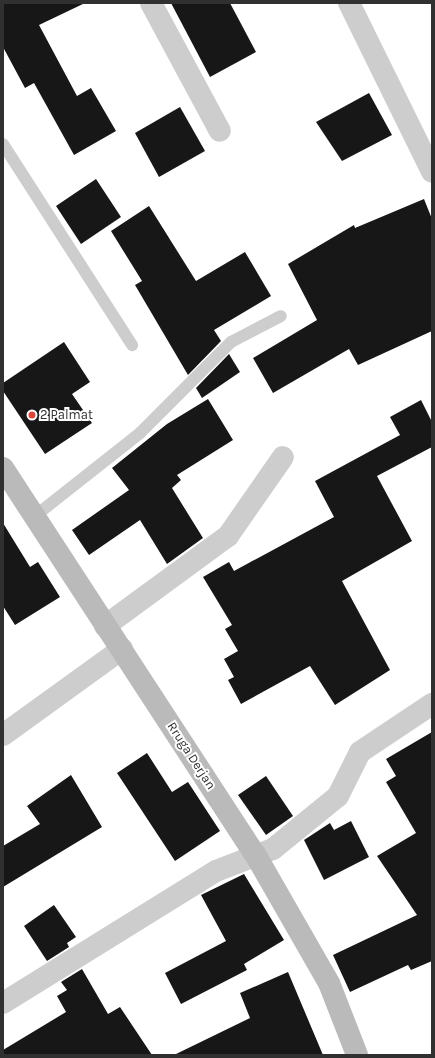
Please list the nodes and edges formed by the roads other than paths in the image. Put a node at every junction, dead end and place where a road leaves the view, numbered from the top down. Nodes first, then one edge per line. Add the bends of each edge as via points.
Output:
1 (151, 3) edge
2 (349, 3) edge
3 (220, 131) dead end
4 (3, 144) edge
5 (432, 172) edge
6 (281, 316) dead end
7 (132, 345) dead end
8 (283, 457) dead end
9 (3, 468) edge
10 (35, 516) junction
11 (105, 626) junction
12 (122, 649) junction
13 (432, 704) edge
14 (3, 735) edge
15 (255, 854) junction
16 (3, 1003) edge
17 (356, 1055) edge

1 - 3 street
2 - 5 street
4 - 7 lane
6 - 10 lane via 231,342 140,433
8 - 11 street via 228,536
9 - 10 street, Rruga Derjan
10 - 11 street, Rruga Derjan
11 - 12 street, Rruga Derjan
12 - 14 street
12 - 15 street, Rruga Derjan
13 - 15 street via 360,752 338,796 272,849
15 - 16 street via 216,871
15 - 17 street, Rruga Derjan via 329,983

